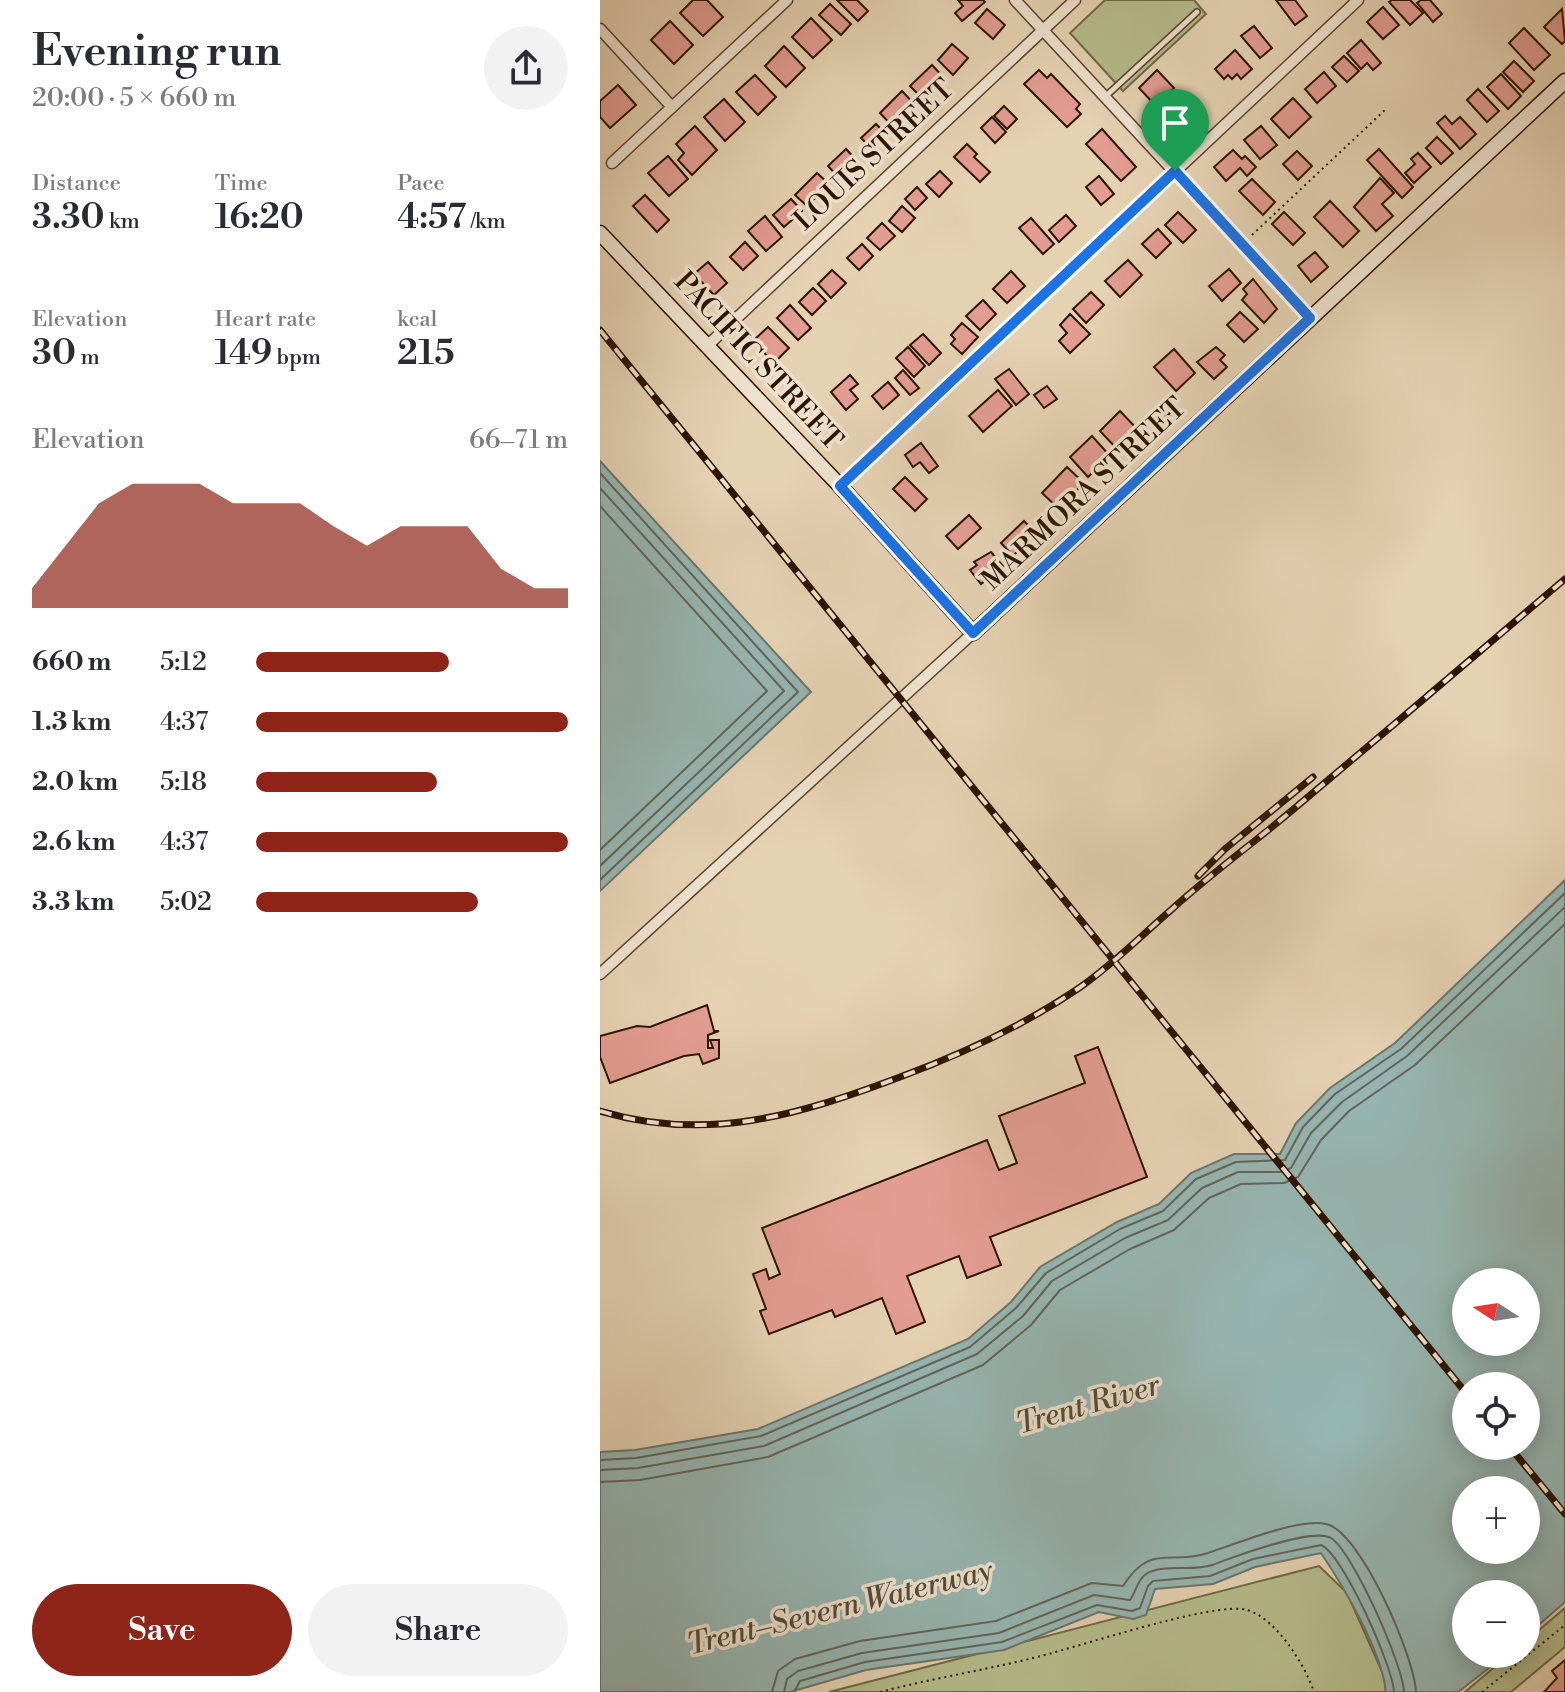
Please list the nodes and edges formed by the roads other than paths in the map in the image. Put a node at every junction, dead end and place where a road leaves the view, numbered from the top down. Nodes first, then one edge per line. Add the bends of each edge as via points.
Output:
1 (787, 0) edge
2 (1015, 0) edge
3 (1075, 0) edge
4 (1358, 0) edge
5 (1197, 12) dead end
6 (600, 29) edge
7 (1043, 30) junction
8 (1565, 81) edge
9 (1105, 97) junction
10 (672, 107) junction
11 (612, 163) dead end
12 (1175, 171) junction
13 (600, 233) edge
14 (1310, 318) junction
15 (707, 346) junction
16 (840, 486) junction
17 (973, 633) junction
18 (600, 974) edge

1 - 10 street
2 - 7 street
3 - 7 street, LOUIS STREET
4 - 12 street
5 - 9 lane
6 - 10 street
7 - 9 street
7 - 15 street, LOUIS STREET
8 - 14 street, MARMORA STREET
9 - 12 street
10 - 11 street
12 - 14 street
12 - 16 street
13 - 15 street, PACIFIC STREET
14 - 17 street, MARMORA STREET
15 - 16 street, PACIFIC STREET
16 - 17 street, PACIFIC STREET
17 - 18 street, MARMORA STREET

